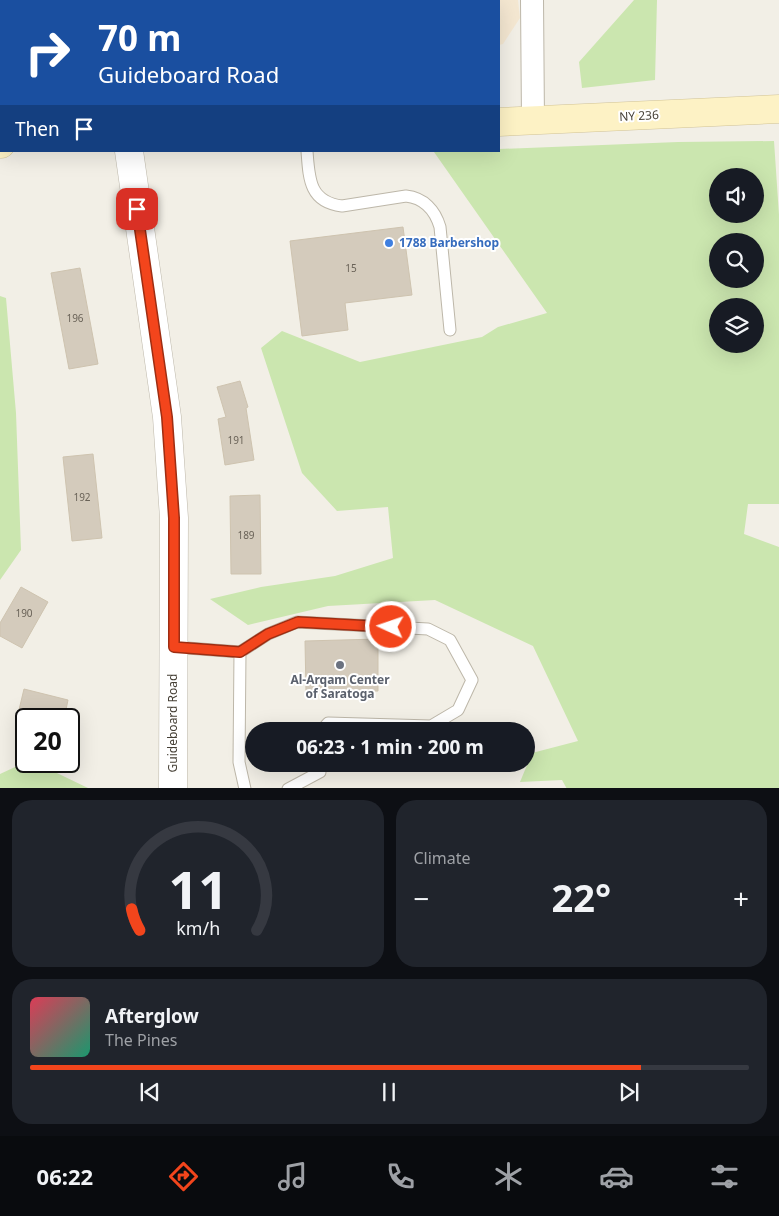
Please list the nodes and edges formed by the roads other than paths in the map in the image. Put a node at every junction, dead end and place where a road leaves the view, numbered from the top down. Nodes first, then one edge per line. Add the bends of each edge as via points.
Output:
1 (532, 0) edge
2 (779, 109) edge
3 (532, 121) junction
4 (500, 122) edge
5 (129, 152) edge
6 (306, 152) edge
7 (450, 330) dead end
8 (174, 647) junction
9 (240, 652) junction
10 (437, 722) edge
11 (320, 772) edge
12 (173, 788) edge
13 (246, 788) edge
14 (288, 788) edge

1 - 3 street
2 - 3 main road, NY 236 / NY 236
3 - 4 main road, NY 236 / NY 236
5 - 8 street, Guideboard Road via 167,417 174,518
6 - 7 lane via 315,192 332,205 406,196 426,203 438,218 440,227
8 - 9 lane
8 - 12 street, Guideboard Road
9 - 10 lane via 268,634 298,622 428,629 450,640 472,680 458,710
9 - 13 lane via 239,762
11 - 14 lane

